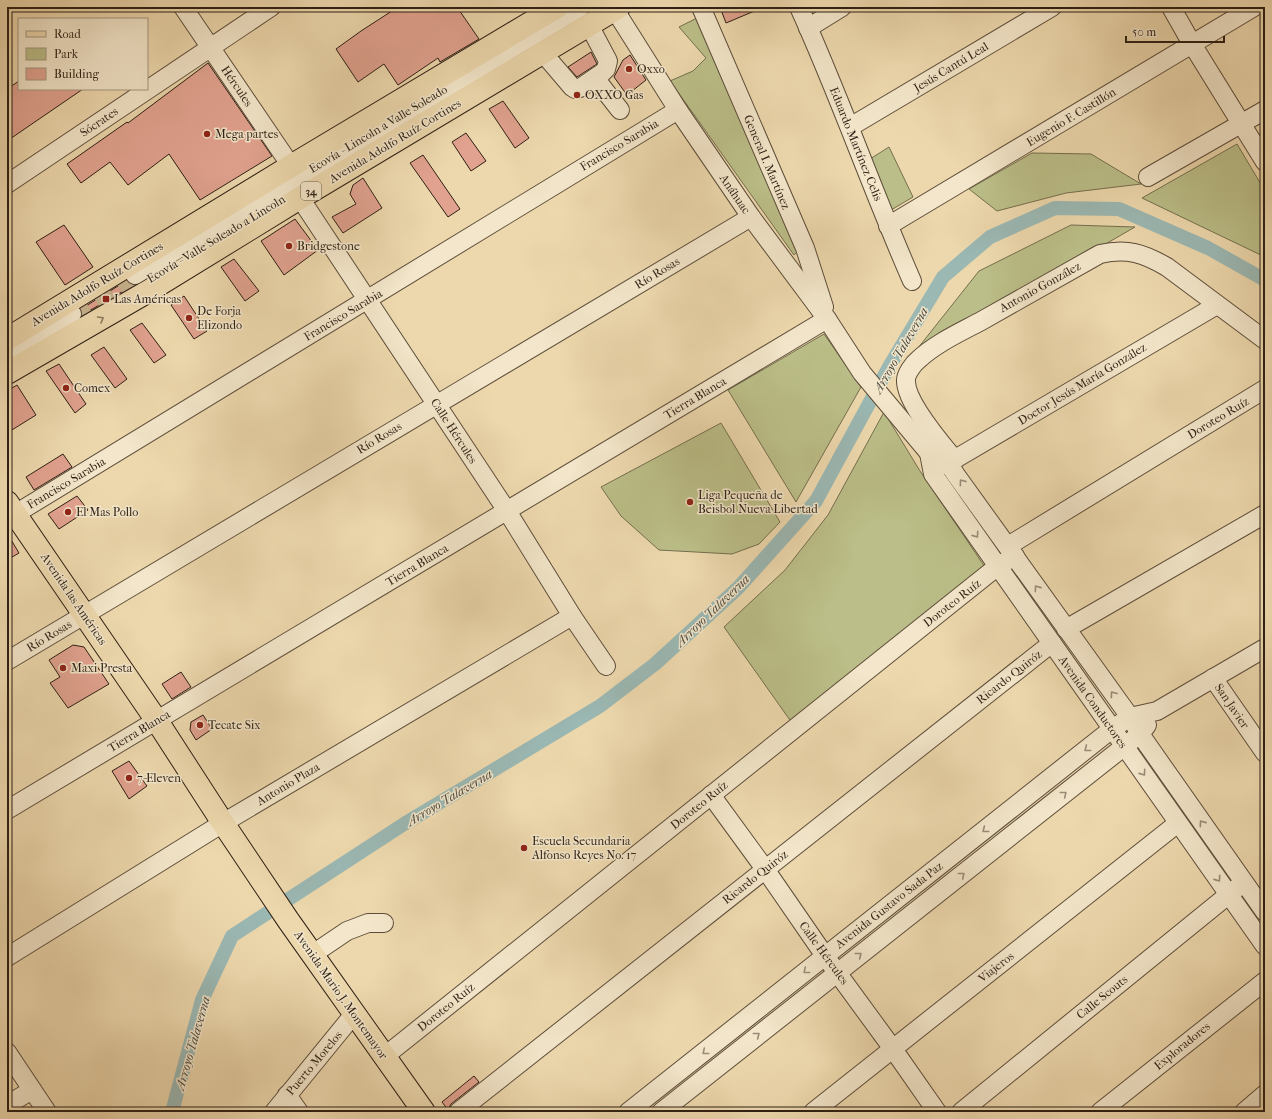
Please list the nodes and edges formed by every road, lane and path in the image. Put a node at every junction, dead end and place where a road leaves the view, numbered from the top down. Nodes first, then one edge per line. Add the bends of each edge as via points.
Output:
1 (183, 7) edge
2 (271, 7) edge
3 (701, 7) edge
4 (799, 7) edge
5 (842, 7) edge
6 (1052, 7) edge
7 (1171, 7) edge
8 (1254, 7) edge
9 (551, 8) edge
10 (603, 11) edge
11 (808, 28) junction
12 (1192, 44) junction
13 (211, 47) junction
14 (543, 53) junction
15 (595, 78) junction
16 (148, 89) edge
17 (147, 90) edge
18 (620, 110) dead end
19 (678, 110) junction
20 (1265, 110) edge
21 (1242, 124) junction
22 (850, 127) junction
23 (1265, 162) edge
24 (291, 166) junction
25 (1148, 176) dead end
26 (7, 184) edge
27 (300, 198) junction
28 (751, 217) junction
29 (888, 226) junction
30 (138, 280) tunnel mouth
31 (912, 281) dead end
32 (368, 299) junction
33 (1217, 305) junction
34 (827, 319) junction
35 (7, 339) edge
36 (1265, 340) edge
37 (7, 353) edge
38 (7, 364) edge
39 (7, 373) edge
40 (1265, 389) edge
41 (436, 404) junction
42 (917, 438) joint
43 (929, 454) junction
44 (951, 462) junction
45 (933, 474) junction
46 (10, 511) edge
47 (507, 511) junction
48 (1265, 514) edge
49 (1011, 551) junction
50 (998, 566) junction
51 (84, 614) junction
52 (572, 616) junction
53 (1066, 629) junction
54 (1052, 643) junction
55 (1265, 648) edge
56 (7, 661) edge
57 (606, 666) dead end
58 (1213, 678) junction
59 (1157, 711) junction
60 (1130, 717) junction
61 (157, 721) junction
62 (1112, 729) junction
63 (1140, 734) junction
64 (1124, 746) junction
65 (1265, 753) edge
66 (711, 795) junction
67 (7, 810) edge
68 (223, 823) junction
69 (1178, 823) junction
70 (765, 869) junction
71 (263, 882) joint
72 (1244, 883) junction
73 (1229, 894) junction
74 (1265, 912) edge
75 (384, 923) dead end
76 (1265, 946) edge
77 (312, 954) junction
78 (824, 956) junction
79 (7, 957) edge
80 (837, 972) junction
81 (1265, 981) edge
82 (354, 1014) junction
83 (893, 1049) junction
84 (7, 1052) edge
85 (385, 1056) junction
86 (32, 1090) junction
87 (1265, 1094) edge
88 (287, 1095) junction
89 (7, 1105) edge
90 (47, 1112) edge
91 (274, 1112) edge
92 (299, 1112) edge
93 (424, 1112) edge
94 (458, 1112) edge
95 (628, 1112) edge
96 (661, 1112) edge
97 (813, 1112) edge
98 (937, 1112) edge
99 (960, 1112) edge
100 (1100, 1112) edge
101 (1244, 1112) edge

1 - 13 street, Hércules
2 - 13 street, Sócrates
3 - 34 street, General I. Martínez via 805,248
4 - 11 street, Eduardo Martínez Celis
5 - 11 street
6 - 22 street, Jesús Cantú Leal
7 - 12 street
8 - 12 street, Eugenio F. Castillón
9 - 24 main road, Avenida Adolfo Ruíz Cortines
10 - 14 main road, Avenida Adolfo Ruíz Cortines / 34
10 - 15 street via 608,61 606,69
10 - 19 street, Anáhuac
10 - 30 street, Ecovía - Valle Soleado a Lincoln
11 - 22 street, Eduardo Martínez Celis
12 - 21 street
12 - 29 street, Eugenio F. Castillón
13 - 16 street, Sócrates
13 - 24 street, Hércules
14 - 15 street via 575,89
14 - 27 main road, Avenida Adolfo Ruíz Cortines / 34
15 - 18 street
17 - 26 street, Sócrates
19 - 28 street, Anáhuac
19 - 32 street, Francisco Sarabia
20 - 21 street
21 - 23 street
21 - 25 street
22 - 29 street, Eduardo Martínez Celis
24 - 35 main road, Avenida Adolfo Ruíz Cortines
27 - 32 street, Calle Hércules
39 -> 27 main road, Avenida Adolfo Ruíz Cortines / 34 via 147,292
28 - 34 street, Anáhuac
28 - 41 street, Río Rosas
29 - 31 street, Eduardo Martínez Celis
32 - 41 street, Calle Hércules
32 - 46 street, Francisco Sarabia
33 - 36 street, Antonio González
33 - 44 street, Doctor Jesús María González
33 - 44 street, Antonio González via 1152,258 1122,250 1112,251 1100,254 950,339 918,360 906,378 906,387 913,404
34 - 42 street, Anáhuac via 862,373
34 - 47 street, Tierra Blanca
37 - 38 street via 75,318
40 - 49 street, Doroteo Ruíz
41 - 47 street, Calle Hércules
41 - 51 street, Río Rosas
42 - 43 street, Avenida Conductores
43 - 44 street, Avenida Conductores
43 - 45 street, Avenida Conductores
44 - 45 street, Doctor Jesús María González
49 -> 44 street, Avenida Conductores
45 -> 50 street, Avenida Conductores
46 - 51 main road, Avenida las Américas
47 - 52 street, Calle Hércules
47 - 61 street, Tierra Blanca
48 - 53 street
49 - 50 street, Doroteo Ruíz
53 -> 49 street, Avenida Conductores
50 - 54 street, Avenida Conductores
50 - 66 street, Doroteo Ruíz
51 - 56 street, Río Rosas
51 - 61 main road, Avenida las Américas
52 - 57 street, Calle Hércules
52 - 68 street, Antonio Plaza
60 -> 53 street, Avenida Conductores
54 - 62 street, Avenida Conductores
54 - 70 street, Ricardo Quiróz
55 - 58 street, Avenida Gustavo Sada Paz
58 - 59 street, Avenida Gustavo Sada Paz
58 - 65 street, San Javier
59 - 60 street, Avenida Gustavo Sada Paz
59 - 63 street, Avenida Gustavo Sada Paz
60 - 62 street, Avenida Gustavo Sada Paz
60 - 63 street, Avenida Conductores
61 - 67 street, Tierra Blanca
61 - 68 main road, Avenida las Américas
62 - 64 street, Avenida Conductores
62 -> 78 street, Avenida Gustavo Sada Paz
63 - 64 street, Avenida Gustavo Sada Paz
72 -> 63 street, Avenida Conductores
64 -> 69 street, Avenida Conductores
80 -> 64 street, Avenida Gustavo Sada Paz
66 - 70 street, Calle Hércules
66 - 85 street, Doroteo Ruíz
68 - 71 main road, Avenida las Américas
68 - 79 street, Antonio Plaza
69 -> 73 street, Avenida Conductores
69 - 83 street, Viajeros
70 - 78 street, Calle Hércules
70 - 94 street, Ricardo Quiróz
71 - 77 main road, Avenida Mario J. Montemayor
72 - 73 street, Calle Scouts
72 - 74 street, Avenida Conductores
73 - 76 street, Avenida Conductores
73 - 99 street, Calle Scouts
75 - 77 street via 368,923 347,931
77 - 82 main road, Avenida Mario J. Montemayor
78 - 80 street, Calle Hércules
78 -> 95 street, Avenida Gustavo Sada Paz
80 - 83 street, Calle Hércules
96 -> 80 street, Avenida Gustavo Sada Paz
81 - 100 street, Exploradores
82 - 85 main road, Avenida Mario J. Montemayor
82 - 88 street, Puerto Morelos
83 - 97 street, Viajeros
83 - 98 street, Calle Hércules
84 - 86 street
85 - 93 main road, Avenida Mario J. Montemayor
86 - 89 street
86 - 90 street
87 - 101 street
88 - 91 street, Puerto Morelos
88 - 92 street

